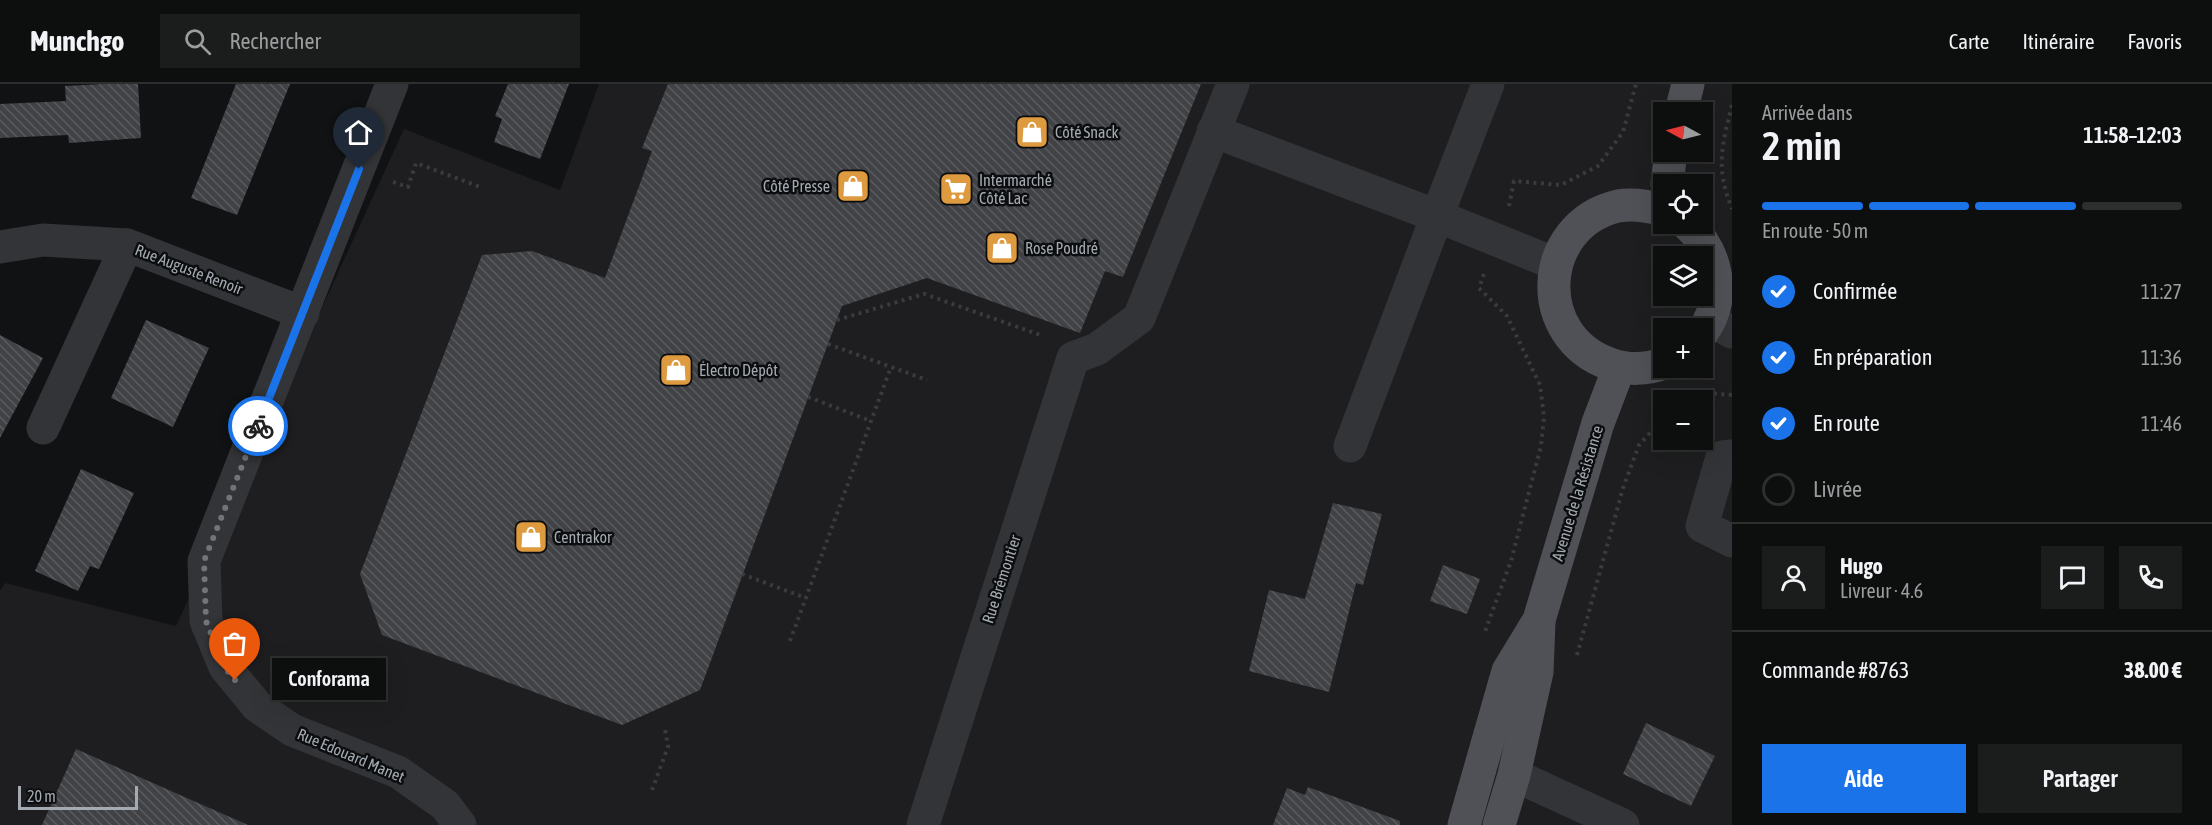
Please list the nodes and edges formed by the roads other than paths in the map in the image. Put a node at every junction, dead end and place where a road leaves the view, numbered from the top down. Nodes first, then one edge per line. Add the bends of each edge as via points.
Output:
1 (392, 84) edge
2 (1233, 84) edge
3 (1488, 84) edge
4 (1688, 84) edge
5 (1684, 102) edge
6 (1213, 131) junction
7 (1653, 207) edge
8 (1437, 216) junction
9 (1698, 234) edge
10 (127, 245) junction
11 (0, 247) edge
12 (1556, 264) junction
13 (303, 313) junction
14 (1715, 328) edge
15 (1653, 366) edge
16 (1619, 368) junction
17 (43, 428) dead end
18 (1350, 446) dead end
19 (1732, 456) edge
20 (1732, 541) edge
21 (1539, 620) junction
22 (1514, 775) junction
23 (460, 825) edge
24 (923, 825) edge
25 (1464, 825) edge
26 (1499, 825) edge
27 (1623, 825) edge

1 - 13 street, Rue Edouard Manet
2 - 6 street
3 - 8 street via 1454,144
4 - 5 main road
6 - 8 street
6 - 24 street, Rue Brémontier via 1139,318 1097,349 1073,358
7 - 12 main road via 1620,206 1598,213 1565,243
8 - 12 street
8 - 18 street via 1392,305 1357,397
9 - 14 main road via 1715,271
10 - 11 street, Rue Auguste Renoir via 43,240
10 - 13 street, Rue Auguste Renoir
10 - 17 street
12 - 16 main road via 1556,309 1565,330 1588,354
13 - 23 street, Rue Edouard Manet via 204,561 206,621 225,668 257,706 292,730 398,772 445,804
15 - 16 main road
16 - 21 main road, Avenue de la Résistance via 1598,423
19 - 20 street via 1722,457 1702,526
21 - 22 main road, Avenue de la Résistance via 1537,672
21 - 25 main road, Avenue de la Résistance via 1508,671
22 - 26 main road, Avenue de la Résistance
22 - 27 street

